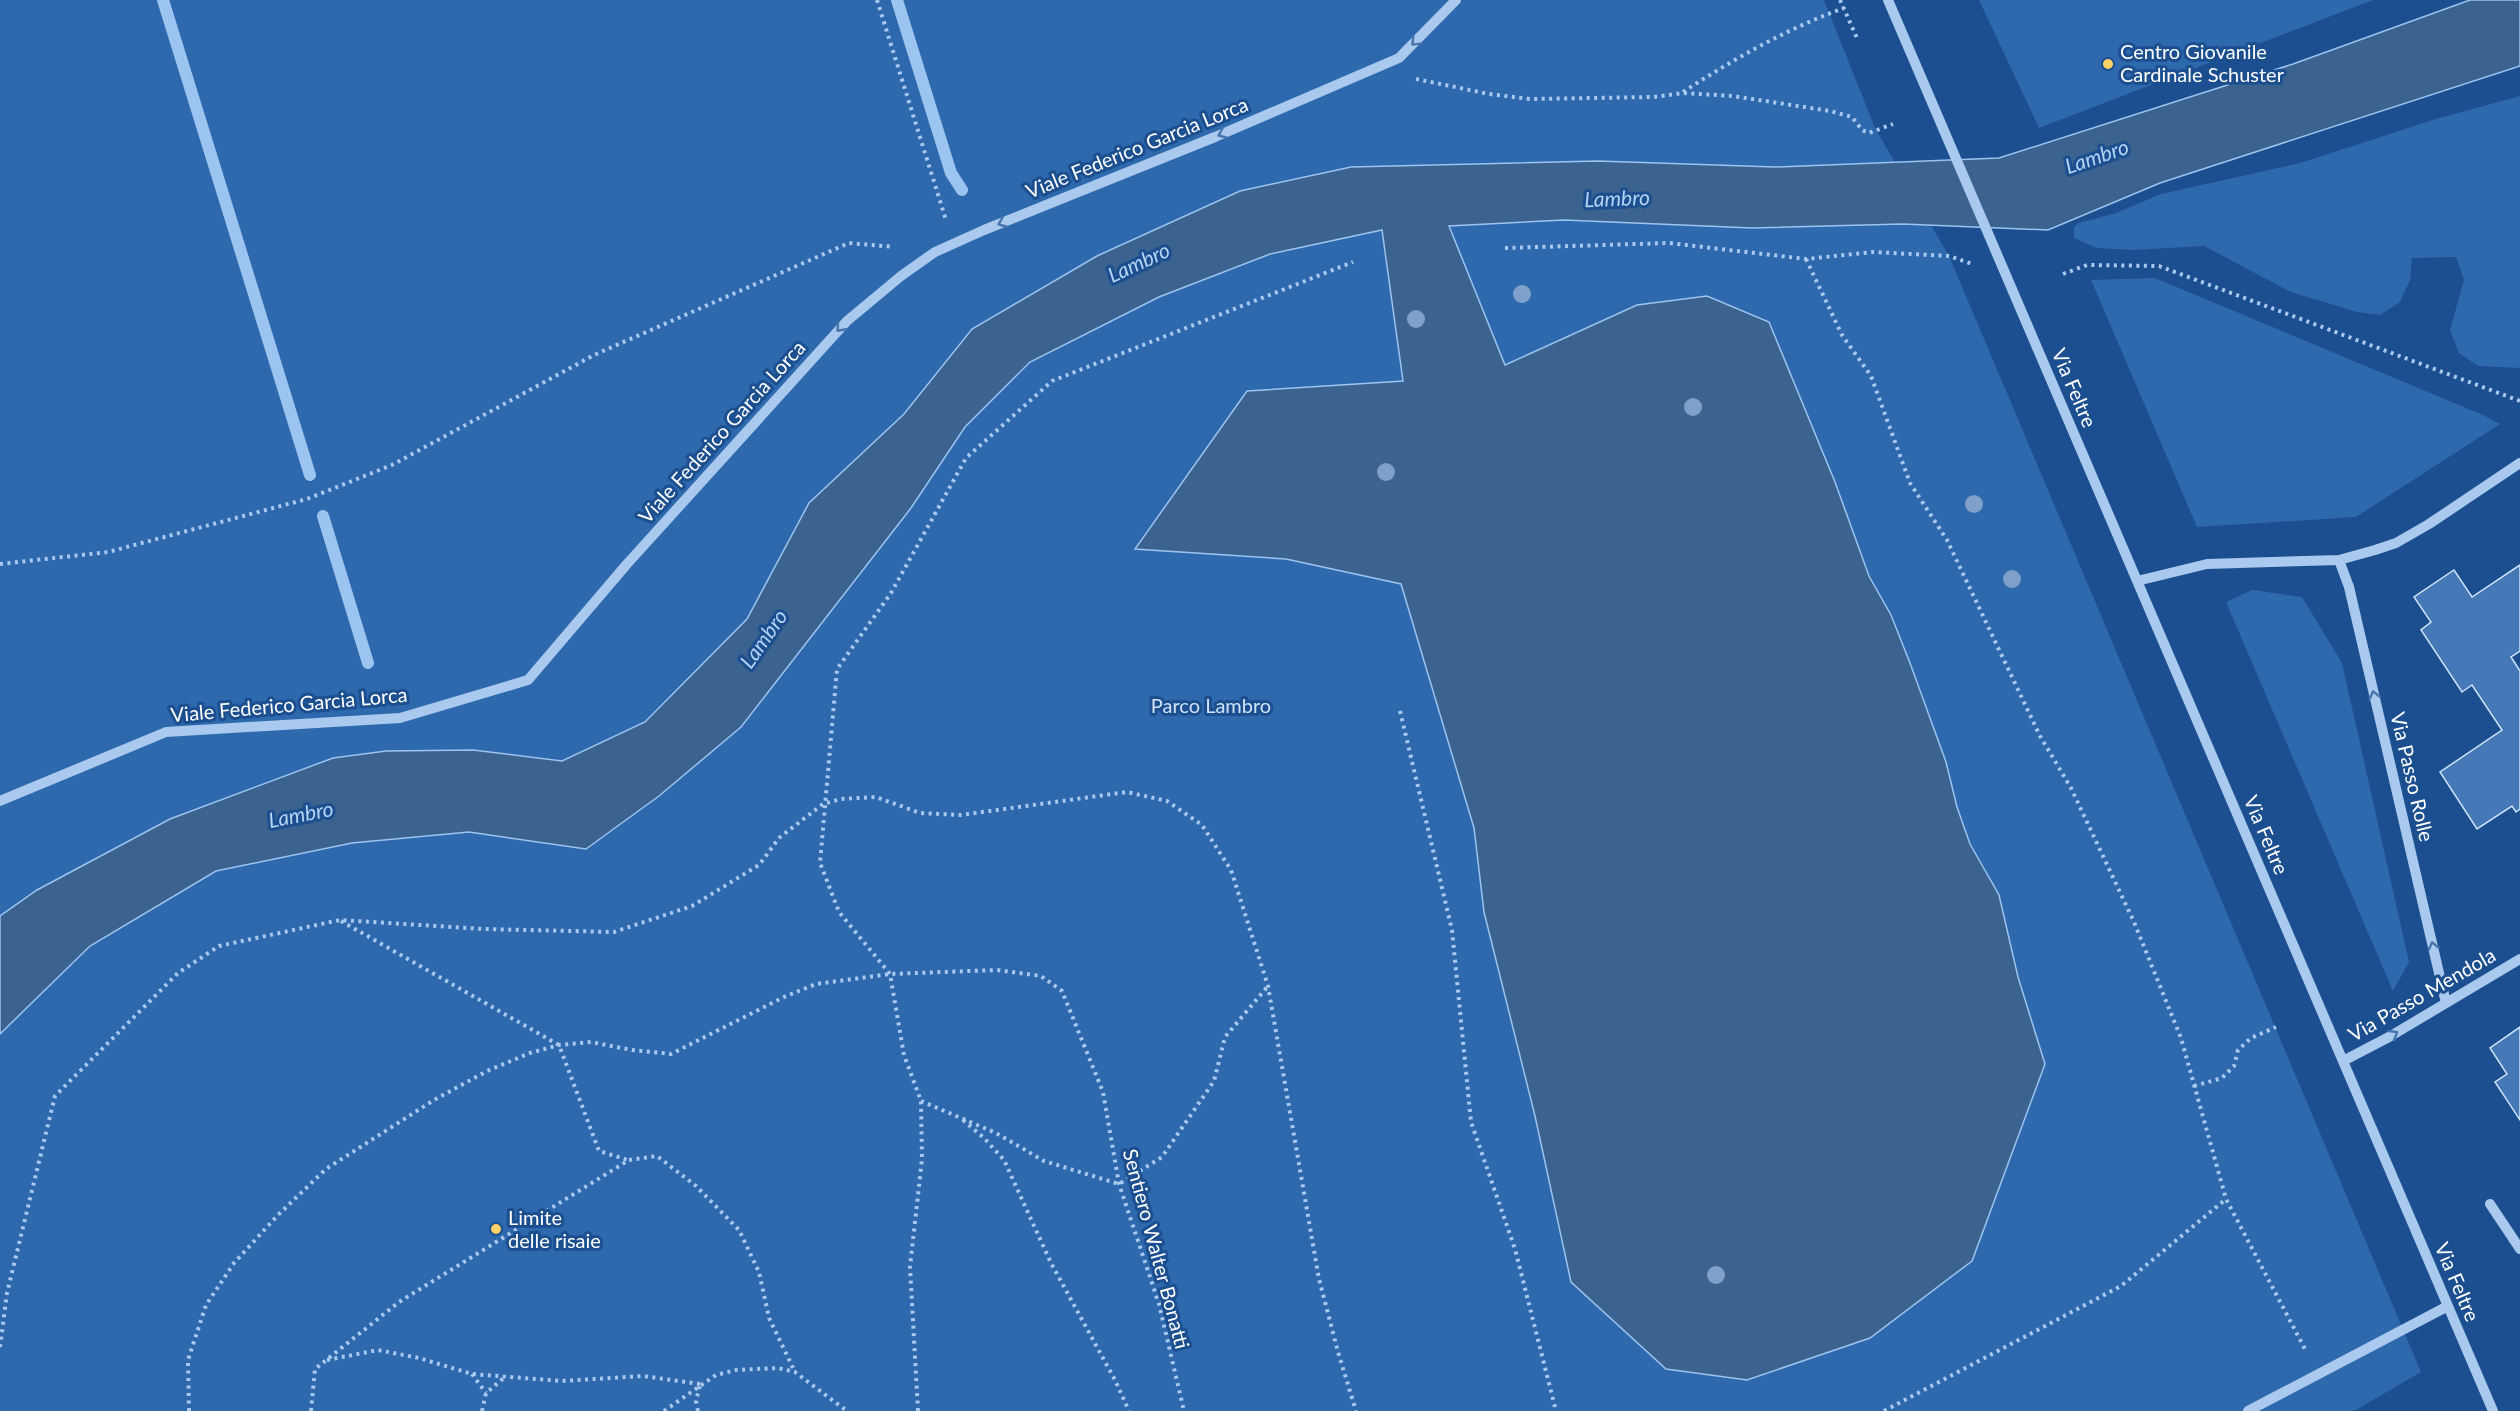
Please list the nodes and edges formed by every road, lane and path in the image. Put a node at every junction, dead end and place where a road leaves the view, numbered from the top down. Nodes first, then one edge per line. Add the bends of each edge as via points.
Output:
1 (877, 0) edge
2 (1456, 0) edge
3 (1840, 0) edge
4 (1888, 0) edge
5 (1844, 8) junction
6 (1857, 38) dead end
7 (1383, 65) junction
8 (1683, 93) junction
9 (1893, 124) dead end
10 (954, 243) junction
11 (1505, 248) dead end
12 (935, 252) junction
13 (1806, 259) junction
14 (1353, 262) dead end
15 (2005, 273) junction
16 (2063, 274) dead end
17 (2520, 401) edge
18 (2520, 463) edge
19 (2339, 560) junction
20 (0, 564) edge
21 (2137, 581) junction
22 (1400, 711) dead end
23 (0, 801) edge
24 (824, 804) junction
25 (340, 920) junction
26 (2520, 959) edge
27 (890, 974) junction
28 (1268, 986) junction
29 (2446, 1003) junction
30 (2276, 1027) dead end
31 (559, 1045) junction
32 (2343, 1061) junction
33 (2194, 1086) junction
34 (921, 1101) junction
35 (959, 1117) junction
36 (629, 1160) junction
37 (1119, 1184) junction
38 (2226, 1198) junction
39 (2490, 1204) dead end
40 (2520, 1249) edge
41 (2448, 1306) junction
42 (0, 1347) edge
43 (326, 1360) junction
44 (795, 1372) junction
45 (2318, 1373) junction
46 (472, 1374) junction
47 (505, 1377) junction
48 (700, 1384) junction
49 (486, 1393) junction
50 (2490, 1410) edge
51 (189, 1411) edge
52 (310, 1411) edge
53 (482, 1411) edge
54 (664, 1411) edge
55 (698, 1411) edge
56 (847, 1411) edge
57 (918, 1411) edge
58 (1129, 1411) edge
59 (1184, 1411) edge
60 (1356, 1411) edge
61 (1556, 1411) edge
62 (1884, 1411) edge
63 (2248, 1411) edge

1 - 10 path
2 -> 7 street, Viale Federico Garcia Lorca via 1399,58
3 - 5 path
4 - 15 street, Via Feltre
5 - 6 path
5 - 8 path via 1772,39
7 - 8 path via 1434,84 1530,99 1654,98
7 -> 10 street, Viale Federico Garcia Lorca
8 - 9 path via 1733,96 1830,111 1852,117 1869,133
10 - 12 street, Viale Federico Garcia Lorca
11 - 13 path via 1669,243
12 - 20 path via 849,243 594,355 392,465 307,499 108,552
12 -> 23 street, Viale Federico Garcia Lorca via 847,321 627,564 528,680 400,718 166,732
13 - 15 path via 1873,252 1949,256
13 - 33 path via 1842,334 1871,376 1910,483 1947,540 2134,922 2181,1038
14 - 24 path via 1052,381 966,458 891,593 837,669
15 - 21 street, Via Feltre
16 - 17 path via 2087,265 2159,266
18 - 19 street via 2396,543
19 - 21 street via 2207,564
29 -> 19 street, Via Passo Rolle via 2349,587
21 - 32 street, Via Feltre
22 - 61 path via 1452,930 1471,1122 1515,1249
24 - 25 path via 779,838 759,865 702,901 614,932
24 - 27 path via 820,863 839,912
24 - 28 path via 876,797 920,813 961,815 1127,792 1167,801 1203,825 1231,870
25 - 31 path
25 - 42 path via 219,946 178,973 55,1096 7,1293
26 - 29 street, Via Passo Mendola
27 - 31 path, Sentiero Walter Bonatti via 816,984 671,1054 591,1042
27 - 34 path via 904,1055
27 - 37 path, Sentiero Walter Bonatti via 997,970 1041,976 1062,991 1103,1092
28 - 37 path via 1225,1037 1214,1081 1162,1157
28 - 60 path via 1319,1279
32 -> 29 street, Via Passo Mendola
30 - 33 path via 2251,1038 2238,1050 2234,1066 2222,1078
31 - 36 path via 599,1151
31 - 51 path, Sentiero Walter Bonatti via 487,1071 434,1100 326,1169 278,1215 234,1263 206,1305 188,1360
32 - 41 street, Via Feltre
33 - 38 path
34 - 35 path
34 - 57 path via 922,1159 910,1267
35 - 37 path via 1044,1161
35 - 58 path via 1004,1160 1055,1272
36 - 43 path via 399,1302
36 - 44 path via 657,1156 696,1186 739,1230 759,1272 769,1318
37 - 59 path, Sentiero Walter Bonatti via 1159,1304
38 - 45 path
38 - 62 path via 2121,1286
39 - 40 street
41 - 45 street
41 - 50 street, Via Feltre
43 - 46 path via 378,1350
43 - 52 path via 315,1370
44 - 48 path via 778,1368 736,1370
44 - 56 path
45 - 63 street
46 - 47 path
46 - 49 path
47 - 48 path via 562,1381 643,1376
47 - 49 path
48 - 54 path
48 - 55 path
49 - 53 path

